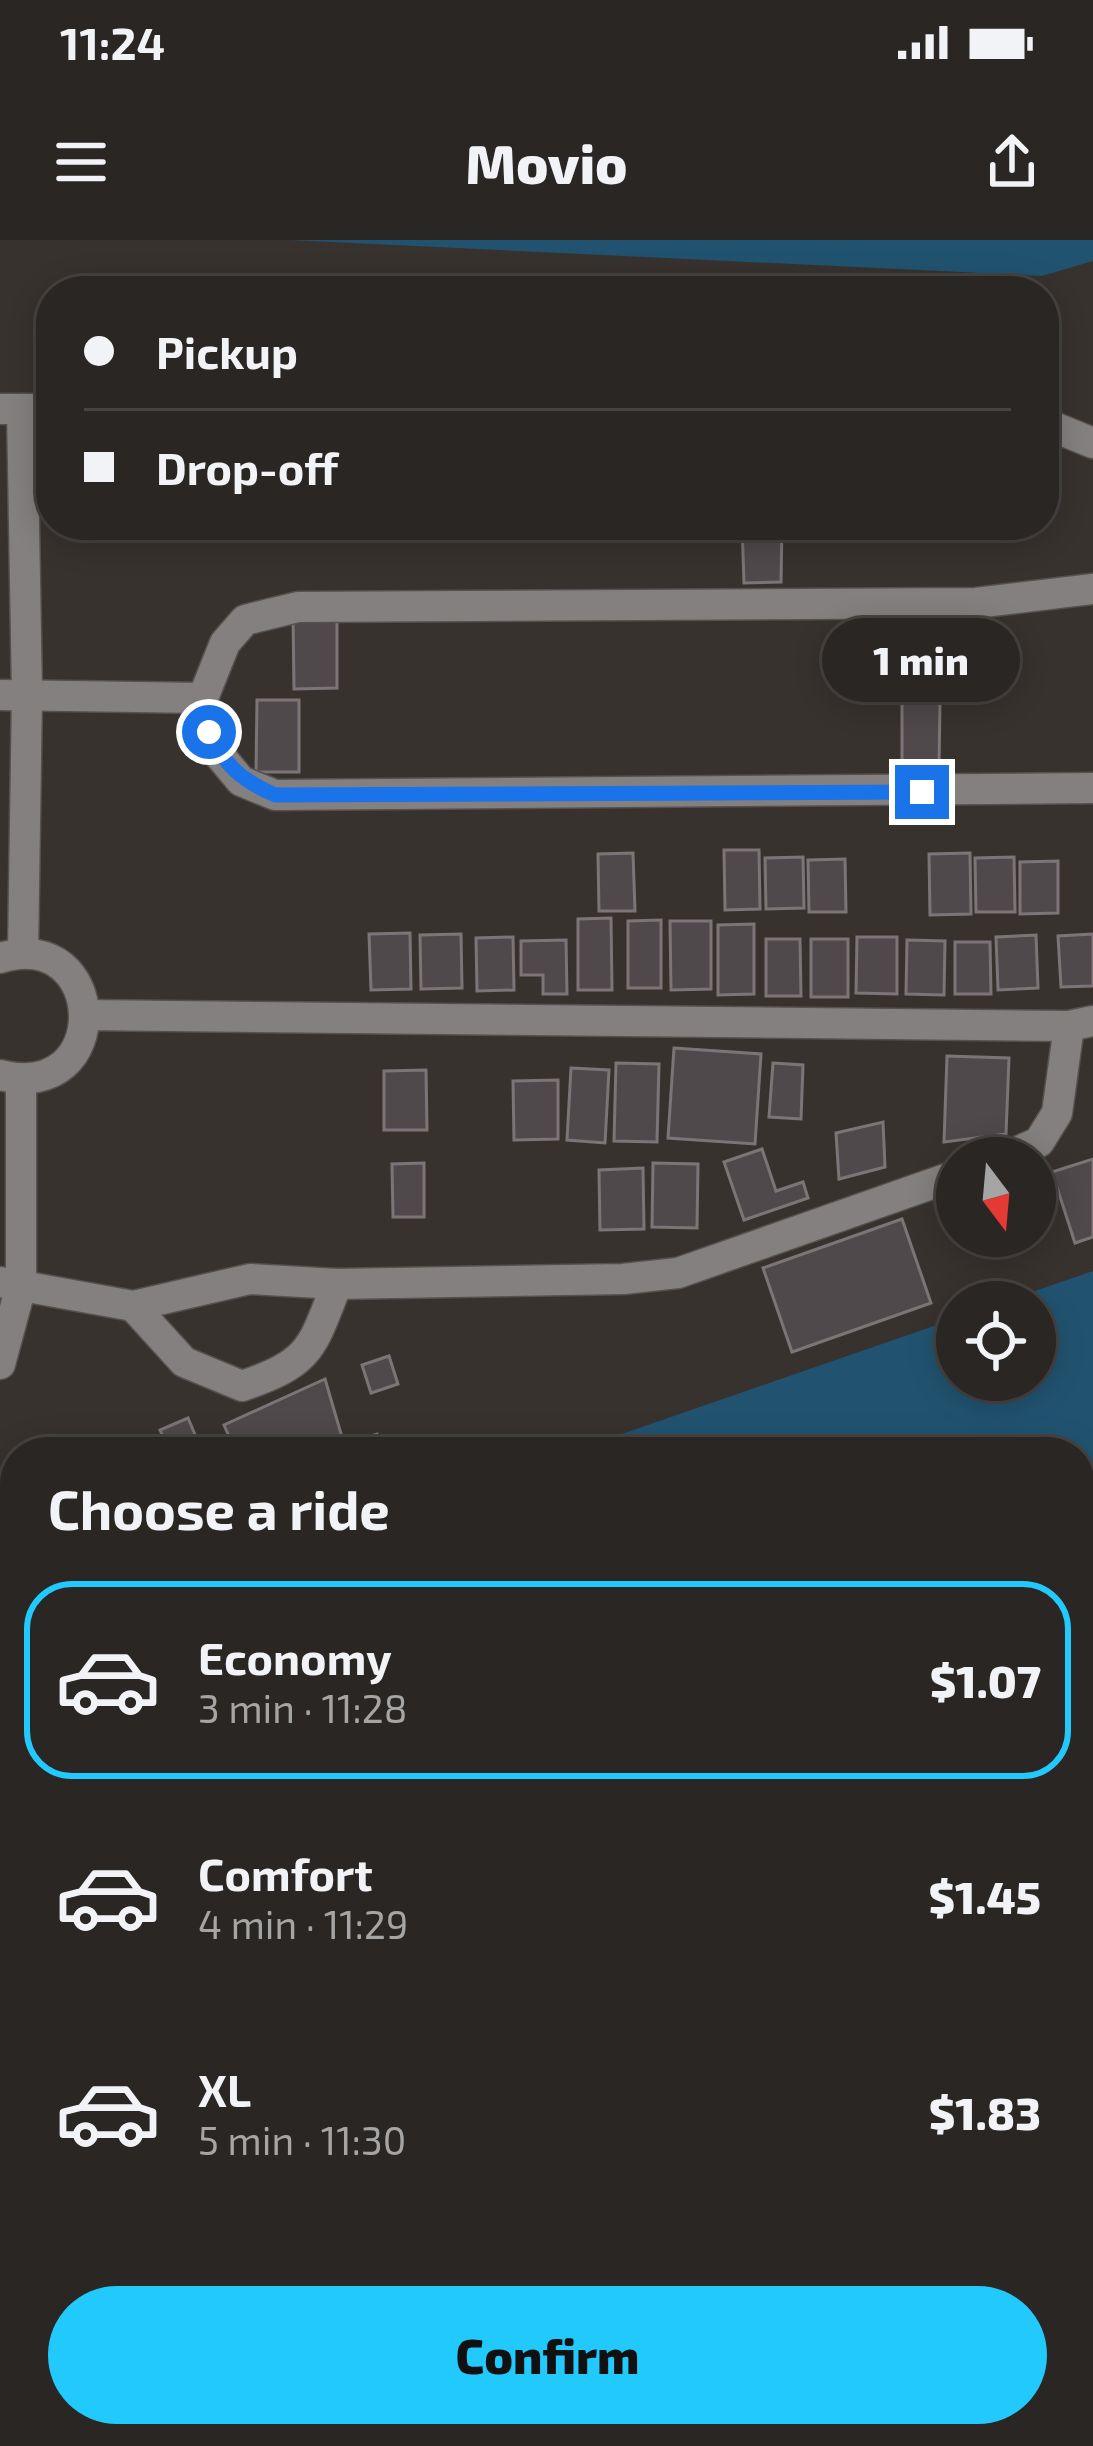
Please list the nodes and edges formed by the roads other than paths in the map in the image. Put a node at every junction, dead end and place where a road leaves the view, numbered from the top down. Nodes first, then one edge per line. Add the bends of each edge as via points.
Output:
1 (24, 409) edge
2 (1059, 430) edge
3 (1093, 443) edge
4 (1093, 589) edge
5 (14, 694) edge
6 (203, 698) junction
7 (1093, 788) edge
8 (12, 956) edge
9 (86, 1015) junction
10 (1081, 1024) edge
11 (10, 1077) edge
12 (1042, 1137) edge
13 (936, 1182) edge
14 (10, 1284) edge
15 (337, 1284) junction
16 (133, 1306) junction
17 (0, 1364) edge

1 - 5 street
2 - 3 street
4 - 6 street via 976,603 298,607 245,620 225,643
5 - 6 street
5 - 8 street
6 - 7 street via 220,757 242,781 275,795
8 - 9 street via 60,965 83,996
9 - 10 street
9 - 11 street via 74,1053 59,1068
10 - 12 street via 1057,1113
11 - 14 street
13 - 15 street via 677,1273
14 - 16 street
14 - 17 street
15 - 16 street via 250,1279
15 - 16 street via 310,1350 284,1372 242,1387 184,1362

